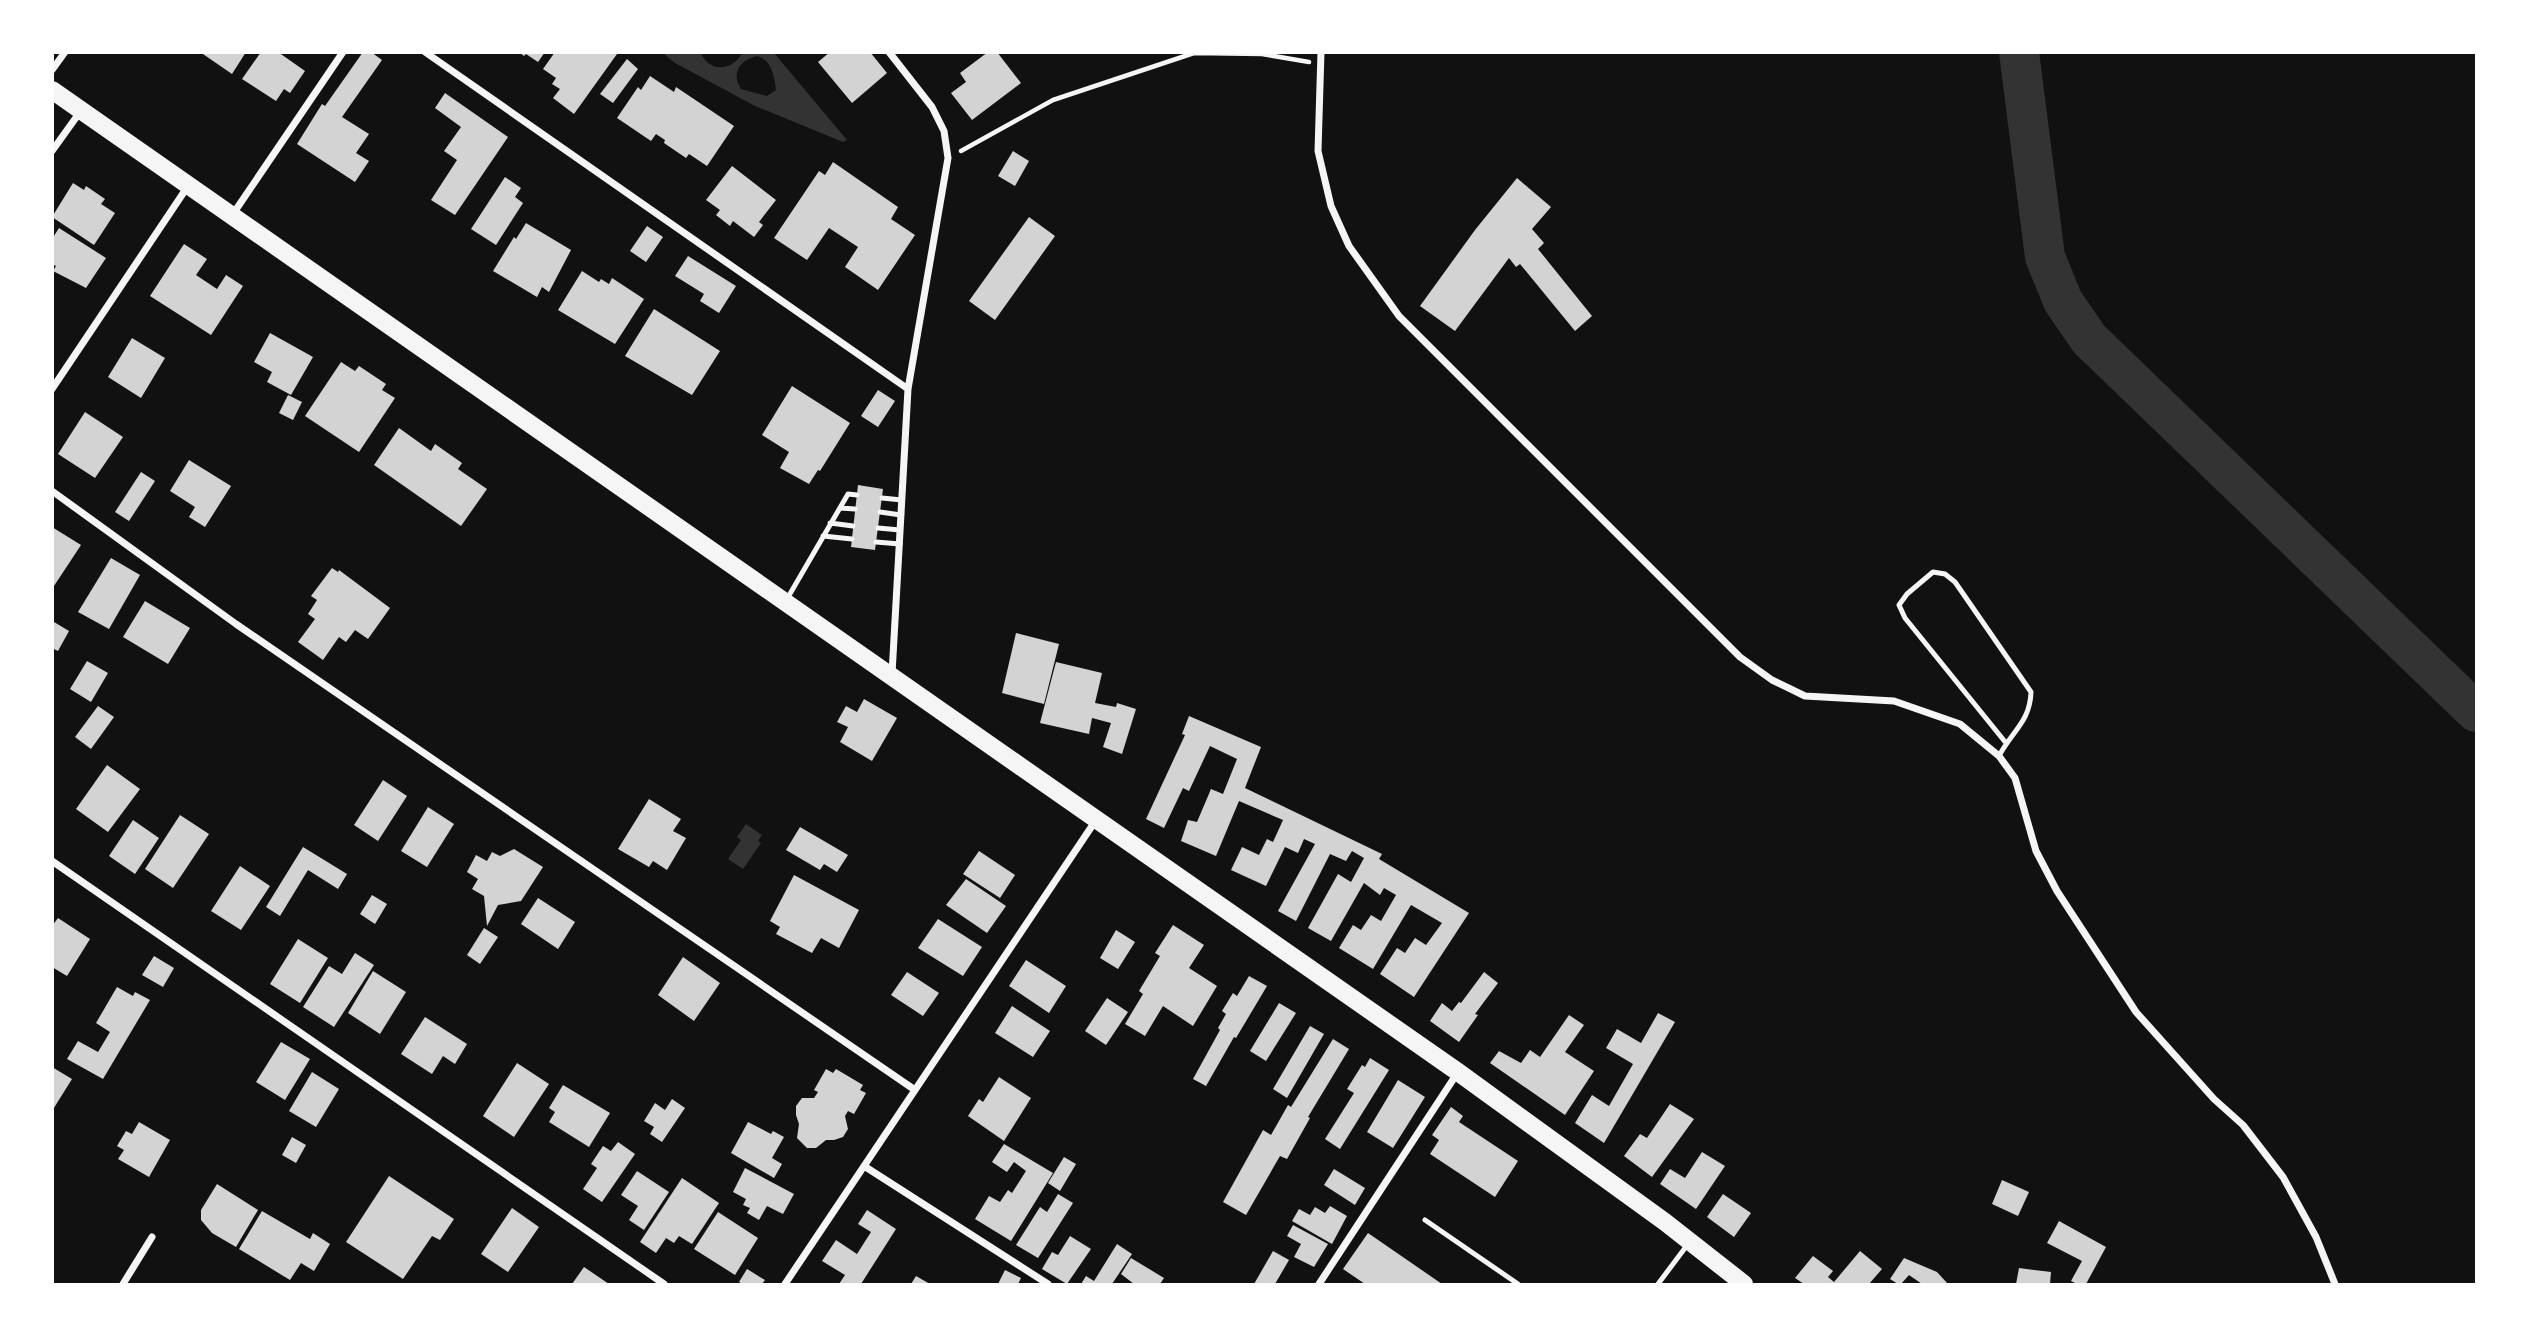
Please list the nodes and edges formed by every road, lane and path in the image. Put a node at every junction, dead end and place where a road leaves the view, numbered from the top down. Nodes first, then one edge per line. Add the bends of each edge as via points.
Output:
1 (65, 52) edge
2 (343, 52) edge
3 (425, 52) edge
4 (889, 52) edge
5 (1321, 52) edge
6 (1320, 64) junction
7 (52, 70) edge
8 (52, 90) edge
9 (81, 110) junction
10 (52, 152) edge
11 (948, 158) junction
12 (189, 185) junction
13 (232, 215) junction
14 (52, 389) edge
15 (908, 389) junction
16 (52, 491) edge
17 (857, 495) dead end
18 (881, 498) dead end
19 (902, 500) junction
20 (840, 508) junction
21 (855, 509) dead end
22 (880, 512) dead end
23 (901, 515) junction
24 (830, 523) junction
25 (853, 526) dead end
26 (878, 528) dead end
27 (900, 530) junction
28 (823, 536) junction
29 (852, 539) dead end
30 (876, 542) dead end
31 (900, 544) junction
32 (785, 602) junction
33 (892, 675) junction
34 (2006, 743) junction
35 (1999, 756) junction
36 (1097, 818) junction
37 (52, 861) edge
38 (1458, 1072) junction
39 (915, 1090) junction
40 (864, 1166) junction
41 (1425, 1220) dead end
42 (152, 1237) dead end
43 (1690, 1241) junction
44 (123, 1284) edge
45 (664, 1284) edge
46 (785, 1284) edge
47 (1048, 1284) edge
48 (1319, 1284) edge
49 (1518, 1284) edge
50 (1658, 1284) edge
51 (1744, 1284) edge
52 (2335, 1284) edge

1 - 7 street
2 - 13 street
3 - 15 street
4 - 11 street via 932,107 944,131
5 - 6 street
6 - 11 path via 1262,54 1194,53 1053,100
6 - 35 street via 1318,151 1331,206 1349,246 1399,316 1740,657 1805,696 1894,701 1960,724
8 - 9 main road
9 - 10 street
9 - 12 main road
11 - 15 street
12 - 13 main road
12 - 14 street
13 - 32 main road
15 - 19 street
16 - 39 street via 236,624
17 - 20 lane via 848,494
18 - 19 lane
19 - 23 street
20 - 21 lane
20 - 24 lane
22 - 23 lane
23 - 27 street
24 - 25 lane
24 - 28 lane
26 - 27 lane
27 - 31 street
28 - 29 lane
28 - 32 lane
30 - 31 lane
31 - 33 street
32 - 33 main road
33 - 36 main road
34 - 34 lane via 2024,722 2031,692 1955,582 1933,572 1899,605
34 - 35 lane
35 - 52 street via 2015,778 2036,851 2057,891 2136,1012 2243,1125 2283,1177
36 - 38 main road
36 - 39 street
37 - 45 street
38 - 43 main road
38 - 48 street
39 - 40 street
40 - 46 street
40 - 47 street
41 - 49 lane
42 - 44 street
43 - 50 lane
43 - 51 main road

